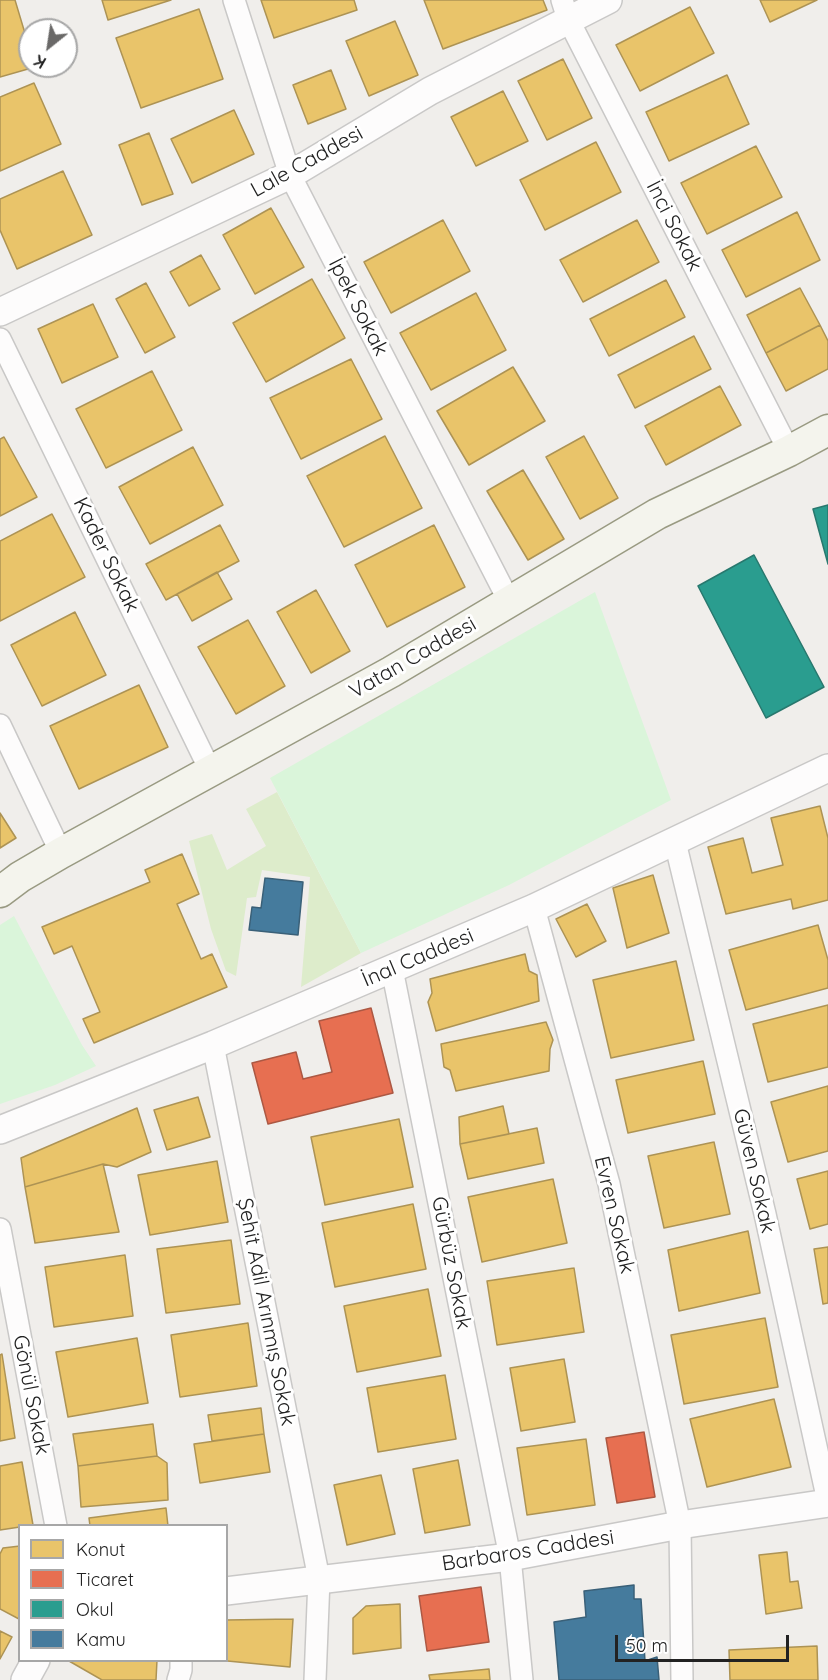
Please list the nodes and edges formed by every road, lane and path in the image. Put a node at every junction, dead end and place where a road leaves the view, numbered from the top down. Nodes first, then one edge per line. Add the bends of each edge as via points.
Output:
1 (234, 0) edge
2 (608, 0) edge
3 (565, 10) edge
4 (290, 175) junction
5 (0, 312) edge
6 (0, 339) edge
7 (828, 430) edge
8 (789, 451) junction
9 (510, 603) junction
10 (0, 725) edge
11 (828, 768) edge
12 (211, 772) junction
13 (675, 842) junction
14 (61, 853) junction
15 (0, 892) edge
16 (534, 908) junction
17 (392, 969) junction
18 (213, 1045) junction
19 (0, 1130) edge
20 (0, 1229) edge
21 (828, 1502) edge
22 (56, 1524) edge
23 (680, 1525) junction
24 (510, 1557) junction
25 (319, 1579) junction
26 (228, 1591) edge
27 (35, 1662) edge
28 (181, 1662) edge
29 (25, 1680) edge
30 (178, 1680) edge
31 (315, 1680) edge
32 (522, 1680) edge
33 (682, 1680) edge

1 - 4 street, İpek Sokak
2 - 3 street, Lale Caddesi
3 - 4 street, Lale Caddesi
3 - 8 street, İnci Sokak
4 - 5 street, Lale Caddesi
4 - 9 street, İpek Sokak
6 - 12 street, Kader Sokak
7 - 8 main road, Vatan Caddesi
8 - 9 main road, Vatan Caddesi via 657,514
9 - 12 main road, Vatan Caddesi
10 - 14 street
11 - 13 street, İnal Caddesi
12 - 14 main road, Vatan Caddesi
13 - 16 street, İnal Caddesi
13 - 21 street, Güven Sokak via 762,1203
14 - 15 main road, Vatan Caddesi
16 - 17 street, İnal Caddesi
16 - 23 street, Evren Sokak via 609,1184
17 - 18 street, İnal Caddesi
17 - 24 street, Gürbüz Sokak
18 - 19 street, İnal Caddesi
18 - 25 street, Şehit Adil Arınmış Sokak
20 - 22 street, Gönül Sokak
21 - 23 street, Barbaros Caddesi
23 - 24 street, Barbaros Caddesi
23 - 33 street, Evren Sokak
24 - 25 street, Barbaros Caddesi
24 - 32 street, Gürbüz Sokak
25 - 26 street, Barbaros Caddesi
25 - 31 street, Şehit Adil Arınmış Sokak
27 - 29 street
28 - 30 street

